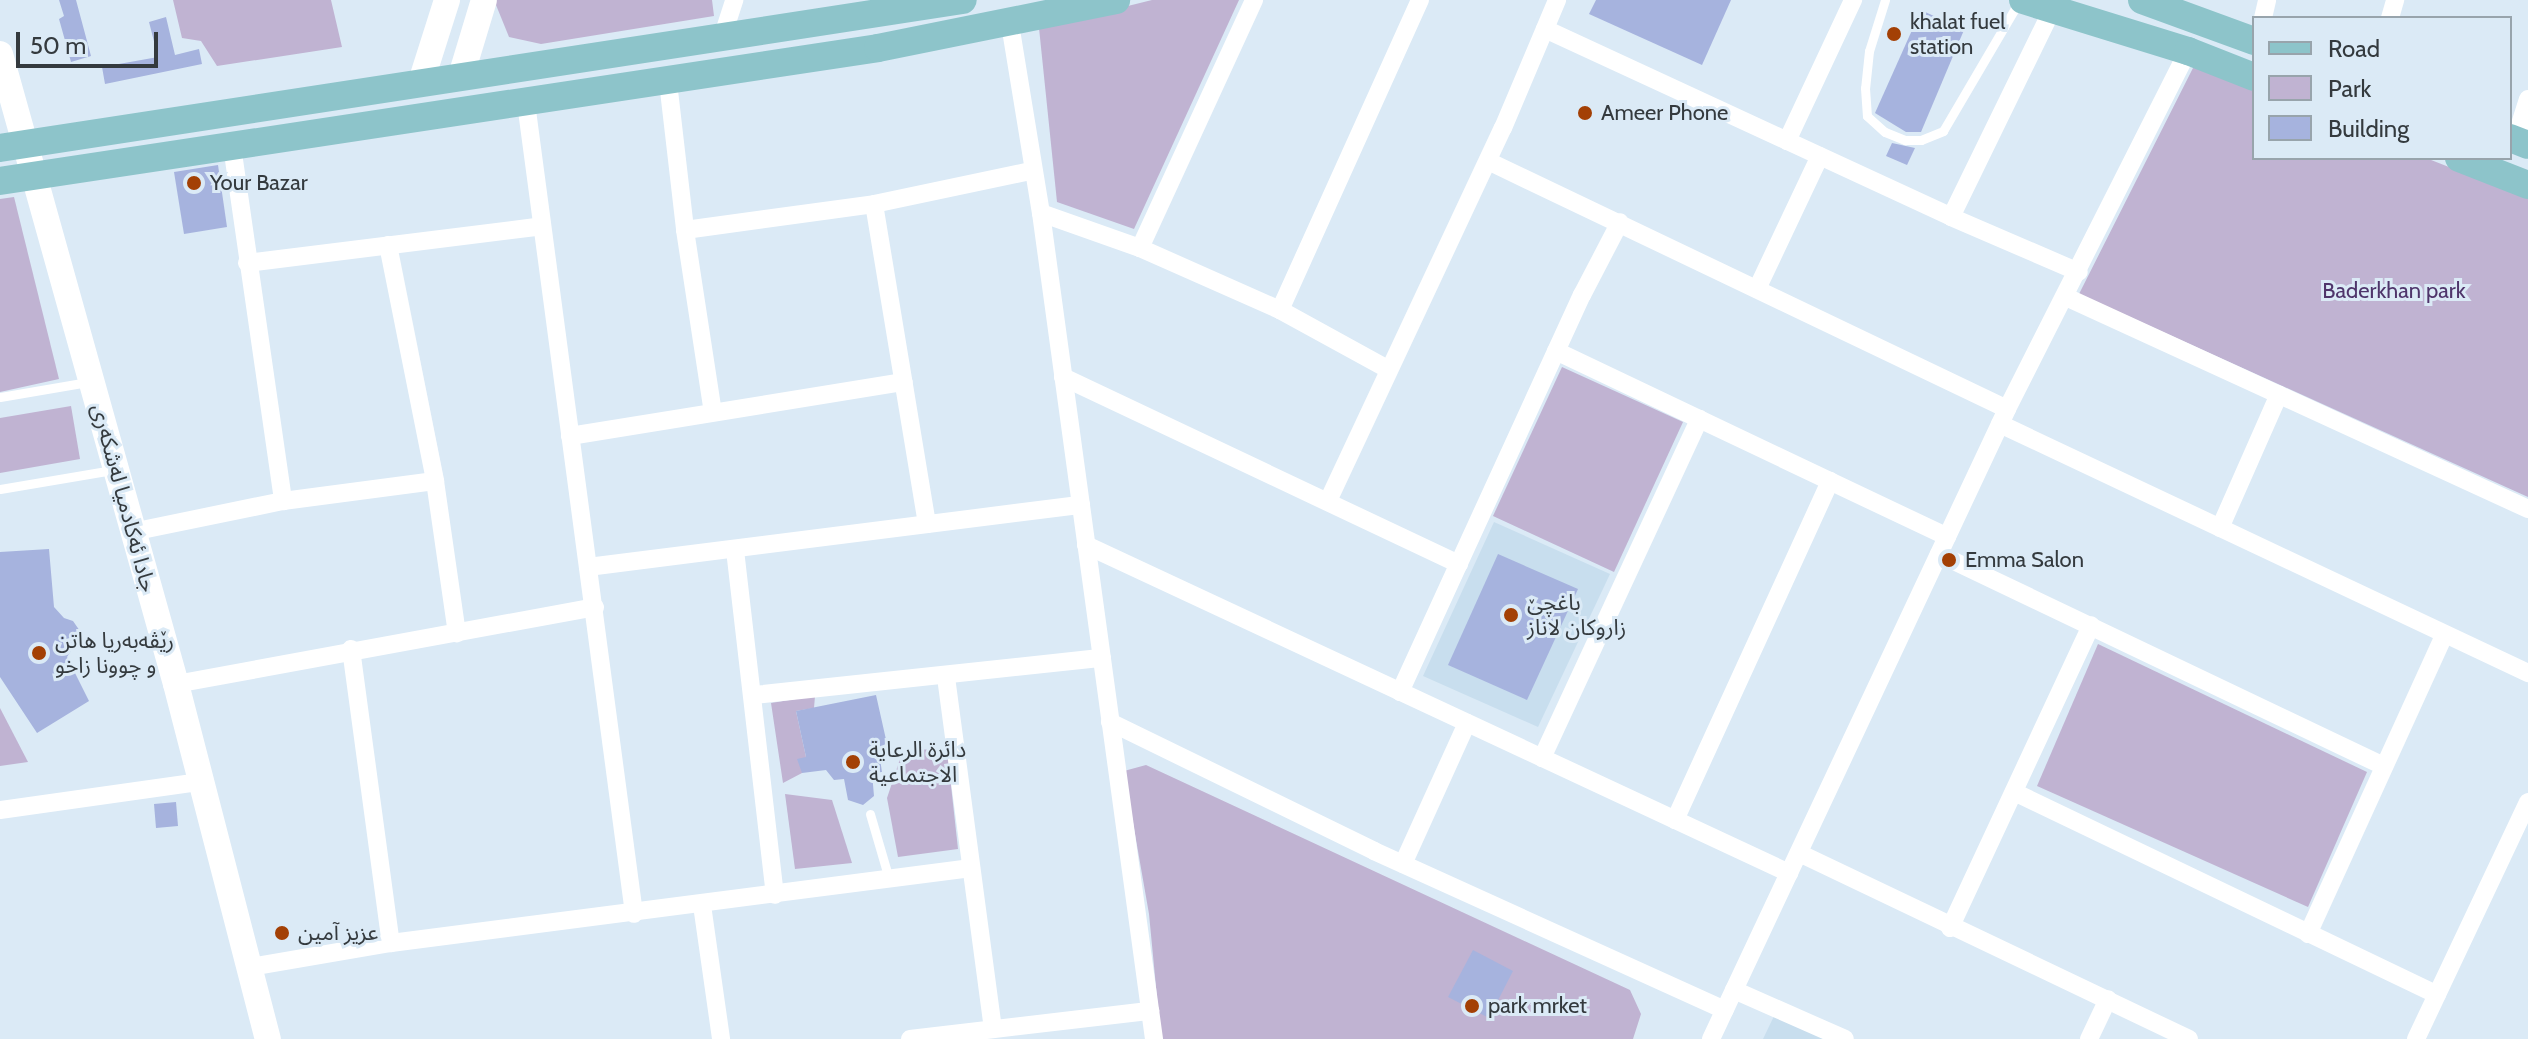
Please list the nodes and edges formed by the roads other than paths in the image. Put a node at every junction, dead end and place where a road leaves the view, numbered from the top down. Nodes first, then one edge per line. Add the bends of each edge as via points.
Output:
1 (447, 0) edge
2 (484, 0) edge
3 (734, 0) edge
4 (963, 0) edge
5 (1116, 0) edge
6 (1254, 0) edge
7 (1420, 0) edge
8 (1557, 0) edge
9 (1853, 0) edge
10 (1885, 0) edge
11 (2021, 0) edge
12 (2124, 0) edge
13 (2142, 0) edge
14 (907, 5) edge
15 (2053, 8) junction
16 (1010, 24) junction
17 (2116, 28) junction
18 (1545, 29) junction
19 (722, 38) junction
20 (2252, 40) edge
21 (2188, 51) junction
22 (0, 54) edge
23 (461, 76) junction
24 (2252, 76) edge
25 (421, 82) junction
26 (668, 82) junction
27 (2528, 99) edge
28 (526, 103) junction
29 (1787, 141) junction
30 (2518, 141) edge
31 (14, 146) edge
32 (232, 146) junction
33 (1820, 156) junction
34 (2464, 160) edge
35 (1488, 161) junction
36 (1031, 171) junction
37 (36, 175) junction
38 (0, 181) edge
39 (2528, 185) edge
40 (874, 204) junction
41 (1041, 213) junction
42 (1951, 217) junction
43 (1620, 222) junction
44 (542, 226) junction
45 (685, 230) junction
46 (388, 245) junction
47 (1140, 248) junction
48 (247, 263) junction
49 (2079, 272) junction
50 (1757, 289) junction
51 (2066, 297) junction
52 (1280, 310) junction
53 (1556, 351) junction
54 (1389, 370) junction
55 (1063, 377) junction
56 (92, 382) junction
57 (904, 382) junction
58 (2279, 394) junction
59 (0, 397) edge
60 (713, 412) junction
61 (2004, 416) junction
62 (1699, 419) junction
63 (570, 436) junction
64 (115, 470) junction
65 (435, 481) junction
66 (1830, 481) junction
67 (0, 489) edge
68 (283, 501) junction
69 (1328, 501) junction
70 (1081, 505) junction
71 (2528, 509) edge
72 (927, 524) junction
73 (2220, 528) junction
74 (132, 532) junction
75 (1086, 545) junction
76 (1943, 545) junction
77 (735, 550) junction
78 (1459, 564) junction
79 (588, 567) junction
80 (595, 607) junction
81 (2091, 625) junction
82 (457, 633) junction
83 (2444, 635) junction
84 (351, 649) junction
85 (1102, 658) junction
86 (2526, 667) edge
87 (946, 677) junction
88 (176, 684) junction
89 (1400, 692) junction
90 (754, 695) junction
91 (1110, 722) junction
92 (1467, 723) junction
93 (1542, 758) junction
94 (2384, 766) junction
95 (198, 782) junction
96 (2014, 792) junction
97 (2528, 802) edge
98 (0, 810) edge
99 (870, 814) dead end
100 (1675, 820) junction
101 (2524, 823) edge
102 (1799, 853) junction
103 (1403, 864) junction
104 (971, 868) junction
105 (1789, 873) junction
106 (889, 879) junction
107 (775, 895) junction
108 (702, 905) junction
109 (634, 914) junction
110 (1950, 928) junction
111 (2308, 934) junction
112 (391, 943) junction
113 (250, 967) junction
114 (1734, 990) junction
115 (2437, 995) junction
116 (2108, 999) junction
117 (1725, 1010) junction
118 (1150, 1011) junction
119 (993, 1029) junction
120 (268, 1039) edge
121 (721, 1039) edge
122 (910, 1039) edge
123 (1154, 1039) edge
124 (1711, 1039) edge
125 (1845, 1039) edge
126 (2089, 1039) edge
127 (2189, 1039) edge
128 (2416, 1039) edge

1 - 25 main road
2 - 23 main road
3 - 19 street
4 - 14 main road
5 - 16 main road
6 - 47 street
7 - 52 street
8 - 18 street
9 - 29 street
10 - 11 lane via 1869,51 1867,116 1905,140 1943,131
11 - 15 main road
12 - 17 main road
13 - 20 main road
14 - 19 main road
15 - 17 main road
15 - 42 street
16 - 26 main road
16 - 36 street
17 - 21 main road
18 - 29 street
18 - 35 street
19 - 23 main road
21 - 24 main road
21 - 49 street
22 - 31 main road, جادا ئه‌كادميا له‌شكه‌رى
23 - 25 main road
25 - 31 main road
26 - 28 main road
26 - 45 street
27 - 30 street
28 - 32 main road
28 - 44 street
29 - 33 street
31 - 37 main road, جادا ئه‌كادميا له‌شكه‌رى
32 - 37 main road
32 - 48 street
33 - 42 street
33 - 50 street
34 - 39 main road
35 - 43 street
35 - 54 street
36 - 40 street
36 - 41 street
37 - 38 main road
37 - 56 main road, جادا ئه‌كادميا له‌شكه‌رى
40 - 45 street
40 - 57 street
41 - 47 street
41 - 55 street
42 - 49 street
43 - 50 street
43 - 53 street
44 - 46 street
44 - 63 street
45 - 60 street
46 - 48 street
46 - 65 street
47 - 52 street
48 - 68 street
49 - 51 street
50 - 61 street
51 - 58 street
51 - 61 street
52 - 54 street
53 - 62 street
53 - 78 street
54 - 69 street
55 - 69 street
55 - 70 street
56 - 59 lane
56 - 64 main road, جادا ئه‌كادميا له‌شكه‌رى
57 - 60 street
57 - 72 street
58 - 71 street
58 - 73 street
60 - 63 street
61 - 73 street
61 - 76 street
62 - 66 street
62 - 93 street
63 - 79 street
64 - 67 lane
64 - 74 main road, جادا ئه‌كادميا له‌شكه‌رى
65 - 68 street
65 - 82 street
66 - 76 street
66 - 100 street
68 - 74 street
69 - 78 street
70 - 72 street
70 - 75 street
72 - 77 street
73 - 83 street
74 - 88 main road, جادا ئه‌كادميا له‌شكه‌رى
75 - 85 street
75 - 89 street
76 - 81 street
76 - 102 street
77 - 79 street
77 - 90 street
78 - 89 street
79 - 80 street
80 - 82 street
80 - 109 street
81 - 94 street
81 - 96 street
82 - 84 street
83 - 86 street
83 - 94 street
84 - 88 street
84 - 112 street
85 - 87 street
85 - 91 street
87 - 90 street
87 - 104 street
88 - 95 main road, جادا ئه‌كادميا له‌شكه‌رى
89 - 92 street
90 - 107 street
91 - 103 street
91 - 118 street
92 - 93 street
92 - 103 street
93 - 100 street
94 - 111 street
95 - 98 street
95 - 113 main road, جادا ئه‌كادميا له‌شكه‌رى
96 - 110 street
96 - 111 street
97 - 101 street
99 - 106 lane
100 - 105 street
101 - 115 street
102 - 105 street
102 - 110 street
103 - 117 street
104 - 106 street
104 - 119 street
105 - 114 street
106 - 107 street
107 - 108 street
108 - 109 street
108 - 121 street
109 - 112 street
110 - 116 street
111 - 115 street
112 - 113 street
113 - 120 main road, جادا ئه‌كادميا له‌شكه‌رى
114 - 117 street
114 - 125 street
115 - 128 street
116 - 126 street
116 - 127 street
117 - 124 street
118 - 119 street
118 - 123 street
119 - 122 street

